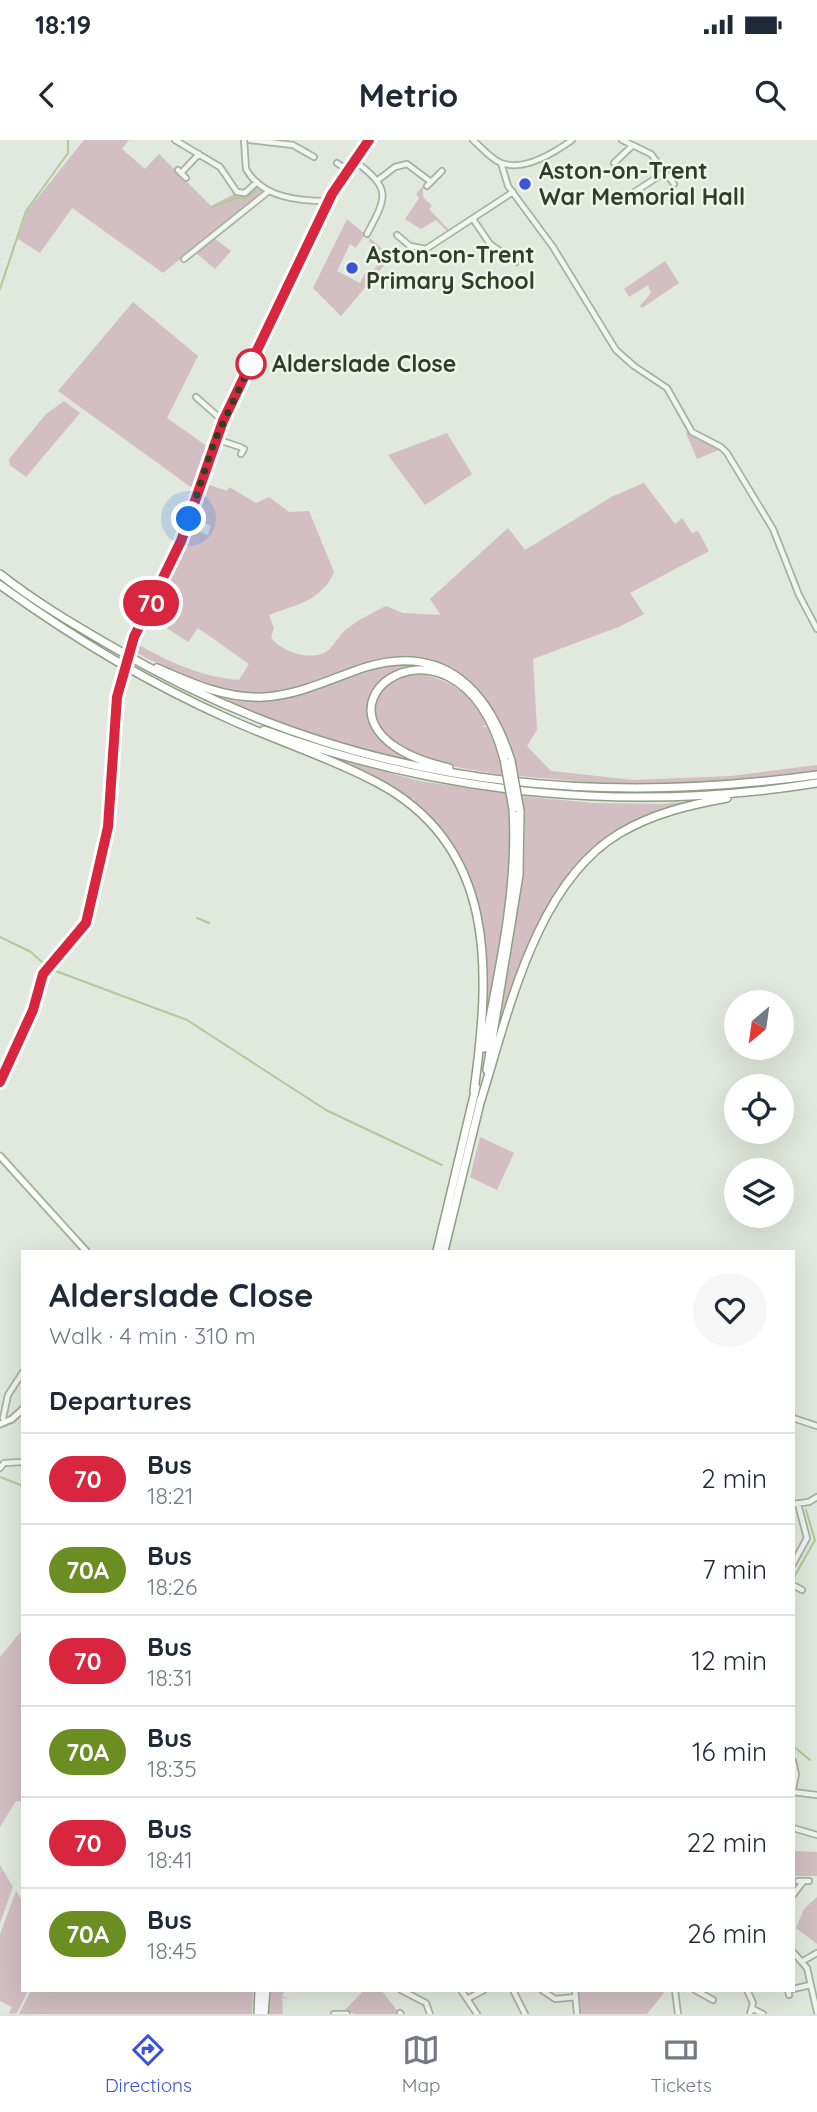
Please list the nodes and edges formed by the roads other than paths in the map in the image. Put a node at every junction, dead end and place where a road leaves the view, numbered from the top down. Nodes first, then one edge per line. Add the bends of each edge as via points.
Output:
1 (175, 140) edge
2 (244, 140) edge
3 (250, 140) edge
4 (369, 140) edge
5 (474, 140) edge
6 (572, 140) edge
7 (622, 140) edge
8 (632, 146) junction
9 (199, 153) junction
10 (314, 157) dead end
11 (355, 161) junction
12 (619, 162) dead end
13 (337, 163) dead end
14 (501, 163) junction
15 (347, 170) junction
16 (442, 171) dead end
17 (665, 172) junction
18 (186, 178) dead end
19 (378, 180) junction
20 (257, 182) junction
21 (674, 184) dead end
22 (269, 191) junction
23 (513, 192) junction
24 (635, 194) dead end
25 (328, 201) junction
26 (473, 219) junction
27 (367, 234) dead end
28 (397, 234) dead end
29 (184, 259) dead end
30 (516, 262) dead end
31 (196, 397) dead end
32 (223, 421) junction
33 (216, 439) junction
34 (241, 454) dead end
35 (0, 573) edge
36 (0, 585) edge
37 (817, 629) edge
38 (133, 659) junction
39 (154, 682) junction
40 (507, 760) junction
41 (817, 775) edge
42 (504, 781) junction
43 (817, 783) edge
44 (751, 793) junction
45 (517, 810) junction
46 (0, 1082) edge
47 (474, 1091) junction
48 (480, 1103) junction
49 (0, 1156) edge
50 (84, 1249) edge
51 (437, 1250) edge
52 (444, 1250) edge
53 (21, 1375) edge
54 (21, 1413) edge
55 (795, 1419) edge
56 (2, 1421) edge
57 (817, 1426) edge
58 (21, 1462) edge
59 (0, 1468) edge
60 (817, 1497) edge
61 (795, 1504) edge
62 (795, 1560) edge
63 (795, 1586) edge
64 (802, 1590) dead end
65 (795, 1790) edge
66 (817, 1795) edge
67 (795, 1829) edge
68 (817, 1835) edge
69 (804, 1881) dead end
70 (795, 1892) edge
71 (817, 1953) edge
72 (795, 1954) edge
73 (803, 1961) junction
74 (810, 1984) junction
75 (795, 1989) edge
76 (259, 1992) edge
77 (265, 1992) edge
78 (405, 1992) edge
79 (463, 1992) edge
80 (480, 1992) edge
81 (514, 1992) edge
82 (545, 1992) edge
83 (575, 1992) edge
84 (675, 1992) edge
85 (700, 1992) edge
86 (747, 1992) edge
87 (576, 1997) junction
88 (711, 1997) dead end
89 (469, 1998) junction
90 (751, 2012) edge
91 (817, 2012) edge
92 (258, 2014) edge
93 (264, 2014) edge
94 (334, 2014) edge
95 (347, 2014) edge
96 (430, 2014) edge
97 (477, 2014) edge
98 (525, 2014) edge
99 (577, 2014) edge
100 (678, 2014) edge
101 (763, 2014) edge

1 - 9 street
2 - 20 street via 245,166
3 - 10 street via 300,148 305,158
4 - 11 street
5 - 14 street
6 - 14 street via 528,163
7 - 8 street
8 - 12 street
8 - 17 street via 651,154
9 - 18 street via 180,171
9 - 20 street via 220,167 237,192 245,193
11 - 15 street
11 - 19 street
13 - 15 street
14 - 23 street
15 - 25 street
16 - 19 street via 429,184 407,164
17 - 21 street
17 - 24 street
19 - 27 street via 384,200
20 - 22 street
22 - 25 street
22 - 29 street
23 - 26 street
23 - 37 street via 616,350 667,388 692,432 727,453 773,529
25 - 32 street
26 - 28 street via 426,249 414,248
26 - 30 street via 490,244
31 - 32 street
32 - 33 street
33 - 34 street via 244,449
33 - 46 street, bridge via 181,541 134,637 120,684 108,827 86,923 43,974 33,1010
35 - 38 highway
36 - 39 highway via 72,635
38 - 40 highway via 211,690 254,698 294,693 385,663 432,664 461,678 479,694 499,728
38 - 42 highway via 213,700 325,742 423,768
39 - 44 highway via 311,746 453,781 614,798
39 - 47 highway via 230,720 377,782 415,808 444,840 466,878 481,929 484,996
40 - 42 highway via 480,706 448,678 407,670 389,677 377,691 373,721 391,746 424,762
40 - 45 highway, bridge
41 - 42 highway via 651,791
43 - 44 highway
44 - 48 highway via 649,818 604,844 577,870 551,909 529,957
45 - 47 highway via 509,899
45 - 48 highway via 520,856 513,916
47 - 51 highway
48 - 52 highway
49 - 50 main road
53 - 56 street via 8,1395
54 - 56 main road
55 - 57 street
58 - 59 street via 4,1463
60 - 61 street
61 - 62 street via 807,1538
63 - 64 street
65 - 66 street
67 - 68 street
69 - 70 street
71 - 73 street
72 - 73 street
73 - 74 street
74 - 75 street
74 - 91 street
76 - 92 highway
77 - 93 highway
78 - 96 street via 426,2003
79 - 89 street
80 - 89 street
81 - 98 street
82 - 87 street via 556,1999
83 - 87 street
84 - 100 street
85 - 88 street
86 - 90 street
87 - 99 street
89 - 97 street
90 - 101 street
94 - 95 street

